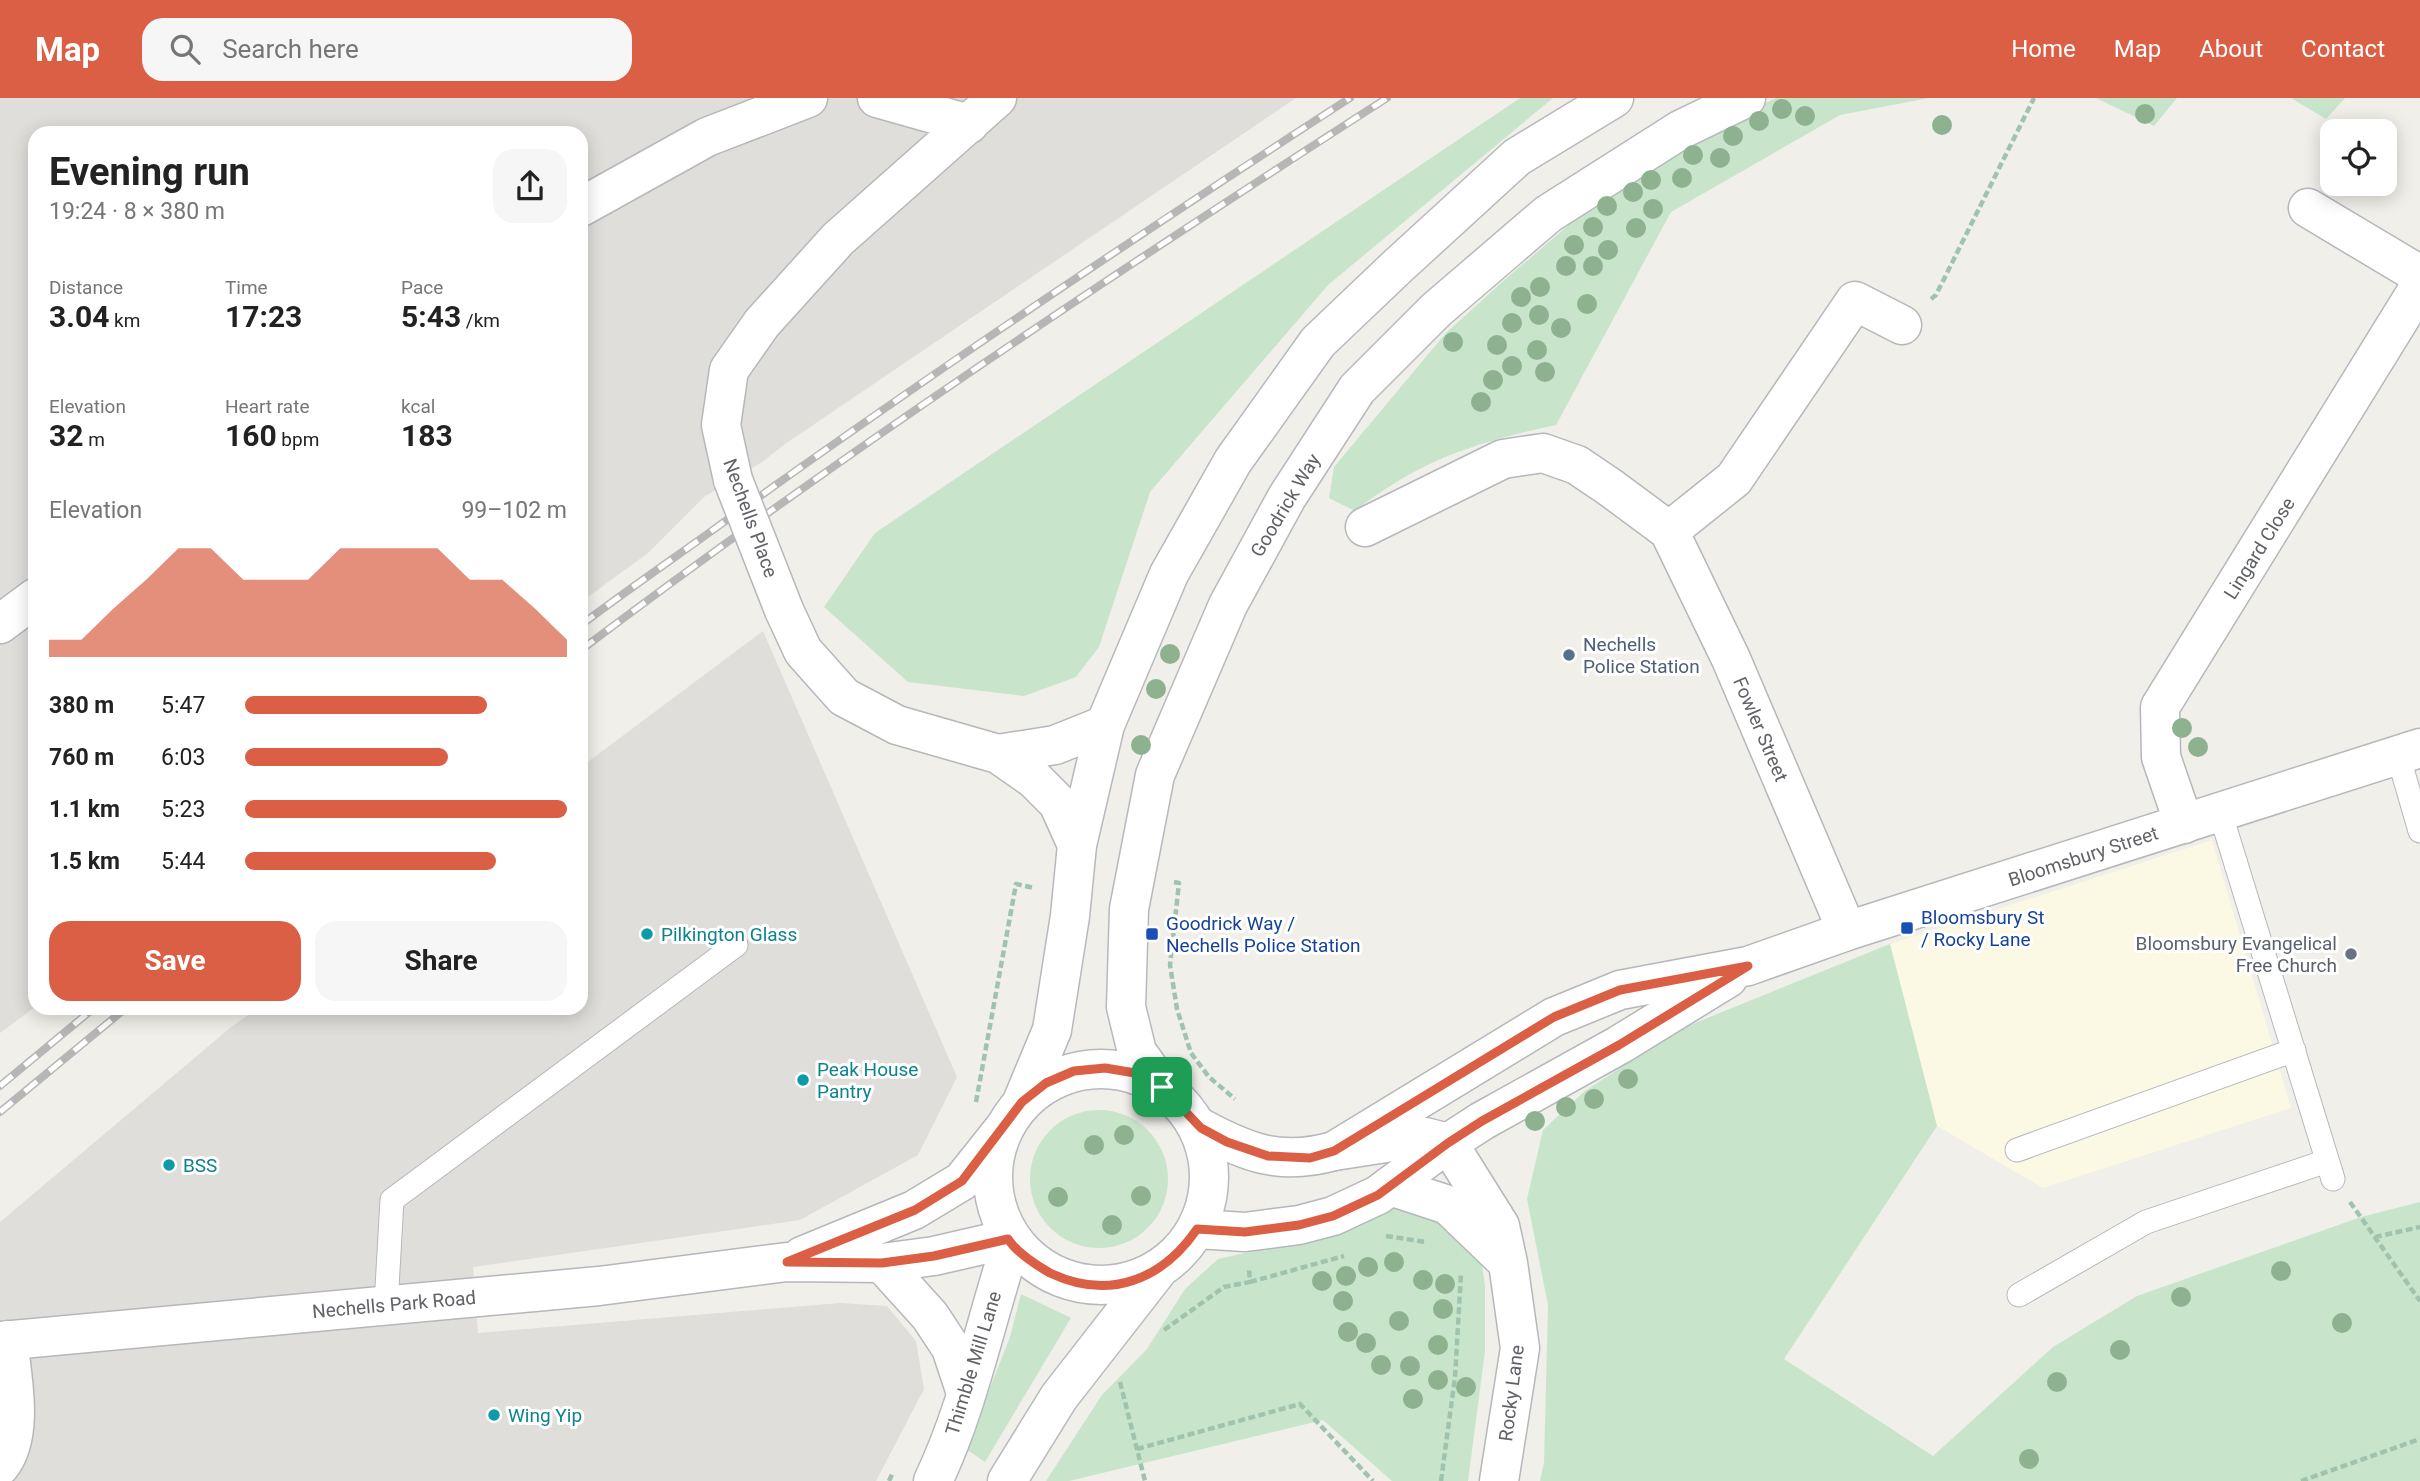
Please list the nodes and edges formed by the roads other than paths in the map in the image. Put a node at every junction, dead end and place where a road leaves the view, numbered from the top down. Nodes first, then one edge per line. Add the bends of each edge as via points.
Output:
1 (808, 98) edge
2 (877, 98) edge
3 (997, 98) edge
4 (1614, 98) edge
5 (1746, 98) edge
6 (969, 124) junction
7 (588, 203) edge
8 (2308, 208) dead end
9 (2420, 275) edge
10 (2420, 286) edge
11 (1902, 325) road end
12 (1365, 527) dead end
13 (1669, 531) junction
14 (28, 603) edge
15 (0, 624) edge
16 (1105, 725) junction
17 (2409, 751) edge
18 (998, 754) junction
19 (2220, 811) junction
20 (2184, 824) junction
21 (2420, 831) edge
22 (1077, 845) junction
23 (1847, 931) junction
24 (736, 945) dead end
25 (1748, 966) junction
26 (2294, 1049) junction
27 (1162, 1087) junction
28 (1014, 1114) junction
29 (1201, 1128) junction
30 (1448, 1143) junction
31 (2017, 1150) dead end
32 (1334, 1151) junction
33 (1390, 1186) junction
34 (1197, 1229) junction
35 (1009, 1241) junction
36 (787, 1262) junction
37 (882, 1263) junction
38 (1508, 1263) junction
39 (1158, 1270) junction
40 (2019, 1295) dead end
41 (386, 1305) junction
42 (4, 1341) edge
43 (967, 1393) junction
44 (0, 1466) edge
45 (933, 1481) edge
46 (1007, 1481) edge
47 (1499, 1481) edge

1 - 7 street via 707,137
2 - 6 street
3 - 6 street, Nechells Place
4 - 16 street via 1517,157 1318,342 1233,461 1169,574
5 - 27 street, Goodrick Way via 1679,130 1548,214 1436,310 1357,389 1287,497 1228,605 1155,775 1129,909 1126,1006 1137,1052
6 - 18 street, Nechells Place, bridge via 838,239 762,323 729,370 720,425 733,480 803,650 844,697 897,725
8 - 9 street
10 - 20 street, Lingard Close via 2160,707 2161,757
11 - 13 street via 1855,301 1734,479
12 - 13 street, Fowler Street via 1503,459 1543,453 1577,466
13 - 23 street, Fowler Street via 1731,659
14 - 15 street
16 - 18 street, Nechells Place via 1055,746
16 - 22 street
17 - 19 street, Bloomsbury Street
17 - 21 lane
18 - 22 street, Nechells Place via 1058,803
19 - 20 street, Bloomsbury Street
19 - 26 lane
20 - 23 street, Bloomsbury Street
22 - 28 street via 1052,1030
23 - 25 street, Bloomsbury Street
24 - 41 lane via 392,1199
25 - 30 street, Bloomsbury Street
25 - 32 street, Bloomsbury Street via 1620,990 1554,1017
26 - 31 lane
26 - 40 lane via 2330,1170 2146,1222
27 - 28 street via 1135,1073 1105,1068 1074,1071 1046,1083
27 - 29 street
28 - 35 street via 994,1157 993,1190
28 - 36 street, Nechells Park Road via 962,1181 915,1210
29 - 32 street, Bloomsbury Street via 1268,1156 1310,1158
29 - 34 street via 1209,1157 1210,1191
30 - 32 street via 1425,1137
30 - 33 street, Bloomsbury Street
30 - 38 street, Rocky Lane via 1500,1226
33 - 34 street, Bloomsbury Street via 1333,1216 1299,1225 1245,1232
33 - 38 street via 1448,1205
34 - 39 street via 1183,1250
35 - 37 street, Nechells Park Road
35 - 39 street via 1040,1267 1068,1281 1098,1286 1130,1283
35 - 43 street, Thimble Mill Lane
36 - 37 street, Nechells Park Road
36 - 41 street, Nechells Park Road via 599,1286
37 - 43 street via 944,1337
38 - 47 street, Rocky Lane via 1520,1348
39 - 46 street via 1059,1397
41 - 42 street, Nechells Park Road
42 - 44 street via 15,1423
43 - 45 street, Thimble Mill Lane

